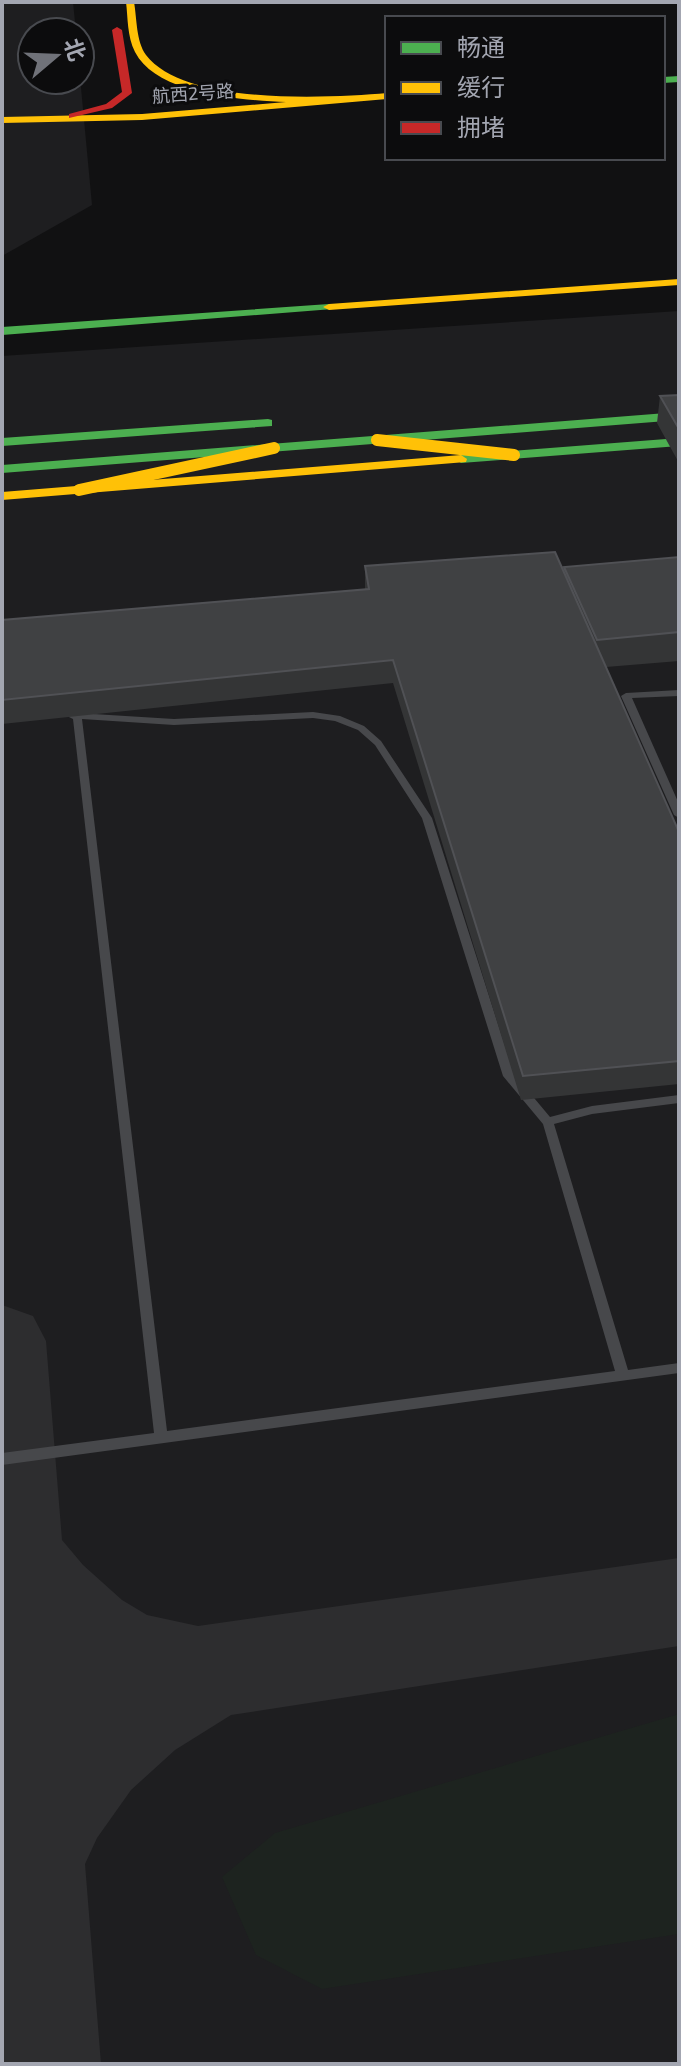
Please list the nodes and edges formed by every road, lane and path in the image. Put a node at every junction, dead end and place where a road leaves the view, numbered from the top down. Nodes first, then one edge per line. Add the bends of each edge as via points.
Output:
1 (111, 2) edge
2 (130, 2) edge
3 (385, 96) edge
4 (322, 100) junction
5 (72, 116) junction
6 (2, 120) edge
7 (679, 282) edge
8 (2, 331) edge
9 (679, 416) edge
10 (287, 422) dead end
11 (559, 425) junction
12 (377, 440) junction
13 (679, 440) edge
14 (2, 442) edge
15 (274, 448) junction
16 (514, 455) junction
17 (61, 464) junction
18 (2, 469) edge
19 (2, 477) edge
20 (79, 490) junction
21 (2, 495) edge
22 (679, 693) edge
23 (77, 716) junction
24 (62, 717) dead end
25 (679, 815) edge
26 (679, 1099) edge
27 (548, 1122) junction
28 (679, 1368) edge
29 (623, 1375) junction
30 (161, 1438) junction
31 (2, 1459) edge

1 - 5 main road via 127,93 109,106
2 - 4 main road via 142,58 161,74 231,93
3 - 4 main road, 航西2号路
4 - 5 main road, 航西2号路 via 142,117
5 - 6 main road, 航西2号路
7 - 8 main road
9 - 11 main road
10 - 14 main road
11 - 12 main road, bridge
11 - 13 main road
12 - 15 main road
12 - 16 main road, bridge
13 - 16 main road
13 - 21 main road
15 - 17 main road, bridge
15 - 20 main road, bridge
16 - 20 main road, bridge
17 - 18 main road
17 - 19 main road
20 - 21 main road
22 - 25 lane via 626,696
23 - 24 lane
23 - 27 lane via 174,722 313,715 361,728 378,743 427,818 509,1076
23 - 30 lane
26 - 27 lane via 592,1110
27 - 29 lane
28 - 29 lane
29 - 30 lane
30 - 31 lane

